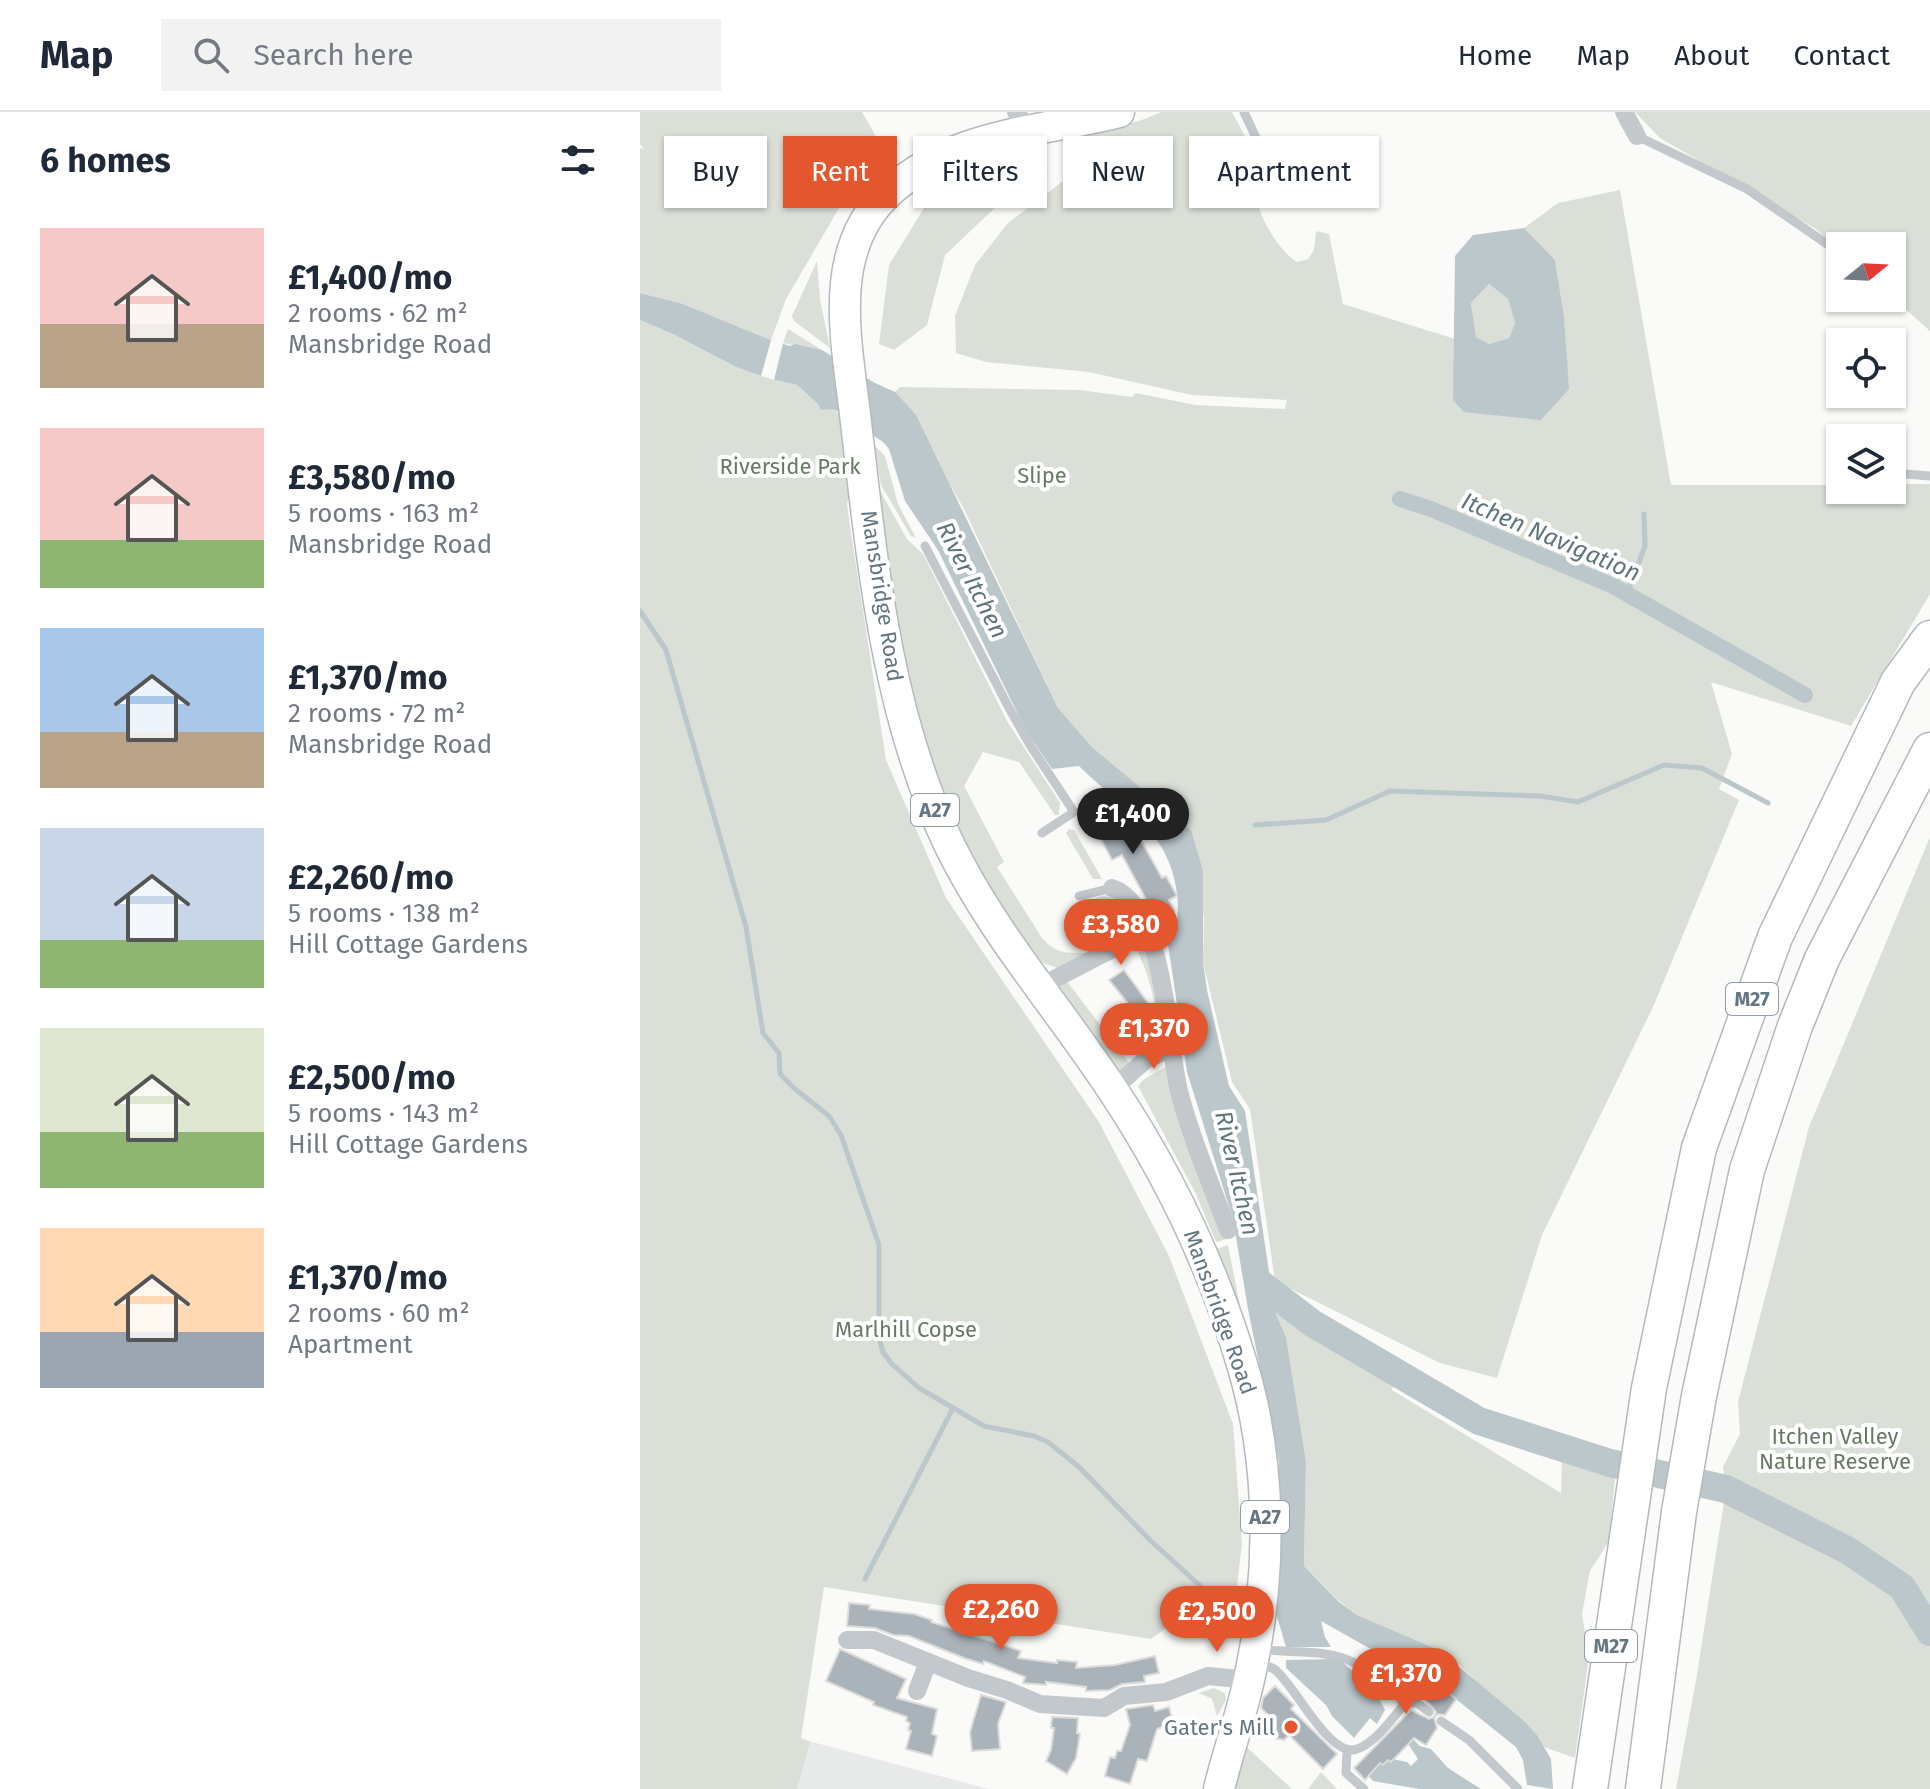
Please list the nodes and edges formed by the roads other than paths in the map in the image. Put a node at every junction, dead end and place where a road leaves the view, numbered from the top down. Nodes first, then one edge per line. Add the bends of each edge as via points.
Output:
1 (1119, 112) edge
2 (1244, 112) edge
3 (1624, 112) edge
4 (1022, 120) edge
5 (1255, 136) edge
6 (1637, 136) joint
7 (1826, 243) edge
8 (1906, 474) edge
9 (1930, 476) edge
10 (925, 546) dead end
11 (1930, 638) edge
12 (1930, 750) edge
13 (1042, 833) dead end
14 (1112, 888) joint
15 (1079, 896) dead end
16 (1093, 929) dead end
17 (1147, 931) junction
18 (1102, 953) junction
19 (1039, 987) junction
20 (1171, 1048) junction
21 (1113, 1089) junction
22 (1228, 1230) dead end
23 (847, 1640) dead end
24 (928, 1662) junction
25 (1252, 1664) junction
26 (917, 1691) dead end
27 (1404, 1703) junction
28 (1429, 1712) dead end
29 (1441, 1721) dead end
30 (1347, 1750) junction
31 (1590, 1788) edge
32 (1219, 1789) edge
33 (1364, 1789) edge
34 (1518, 1789) edge
35 (1643, 1789) edge

1 - 4 main road, Mansbridge Road / A27
2 - 5 lane
3 - 6 street
4 - 19 main road, Mansbridge Road / A27 via 945,154 890,191 870,212 847,261 846,342 882,620 904,722 953,852
6 - 7 lane via 1747,189
8 - 9 lane
10 - 13 lane via 1016,720 1074,812
11 - 31 highway, M27 via 1891,697 1775,937 1699,1148 1649,1388
12 - 35 highway, M27 via 1822,959 1747,1170 1679,1512
14 - 15 lane
14 - 17 street, Mansbridge Road via 1127,896
16 - 18 lane
17 - 18 street
17 - 20 street, Mansbridge Road via 1163,983
18 - 19 street
19 - 21 main road, Mansbridge Road / A27
20 - 21 street via 1144,1061
20 - 22 street, Mansbridge Road via 1188,1123
21 - 25 main road, Mansbridge Road / A27 via 1186,1219 1253,1404 1265,1490
23 - 24 street via 874,1640
24 - 25 street via 1030,1702 1100,1708 1124,1696 1166,1692
24 - 26 street
25 - 27 lane via 1322,1651 1341,1656 1384,1683
25 - 30 lane via 1276,1671 1329,1737
25 - 32 main road, Mansbridge Road / A27
27 - 28 lane via 1417,1703
27 - 30 lane via 1369,1742
29 - 34 lane via 1469,1740
30 - 33 lane via 1346,1773

